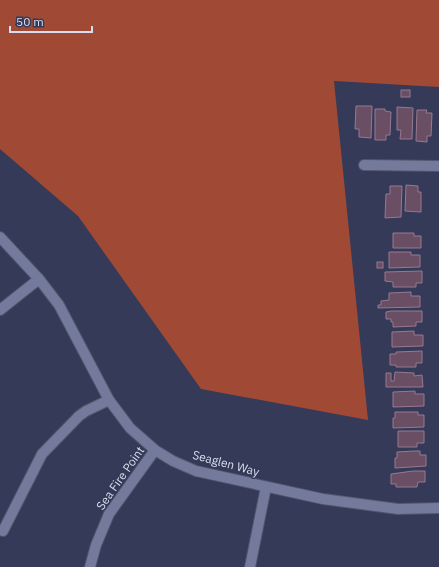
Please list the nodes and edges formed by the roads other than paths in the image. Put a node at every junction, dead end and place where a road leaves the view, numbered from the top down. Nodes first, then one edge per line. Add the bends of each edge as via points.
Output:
1 (364, 165) dead end
2 (439, 166) edge
3 (0, 237) edge
4 (39, 279) junction
5 (0, 310) edge
6 (109, 400) junction
7 (156, 450) junction
8 (266, 487) junction
9 (439, 508) edge
10 (3, 531) dead end
11 (90, 567) edge
12 (250, 567) edge

1 - 2 street
3 - 4 street, Seaglen Way
4 - 5 street
4 - 6 street, Seaglen Way via 62,310
6 - 7 street, Seaglen Way via 130,428
6 - 10 street via 86,411 42,454
7 - 8 street, Seaglen Way via 196,471
7 - 11 street, Sea Fire Point via 109,514
8 - 9 street, Seaglen Way via 374,507
8 - 12 street

